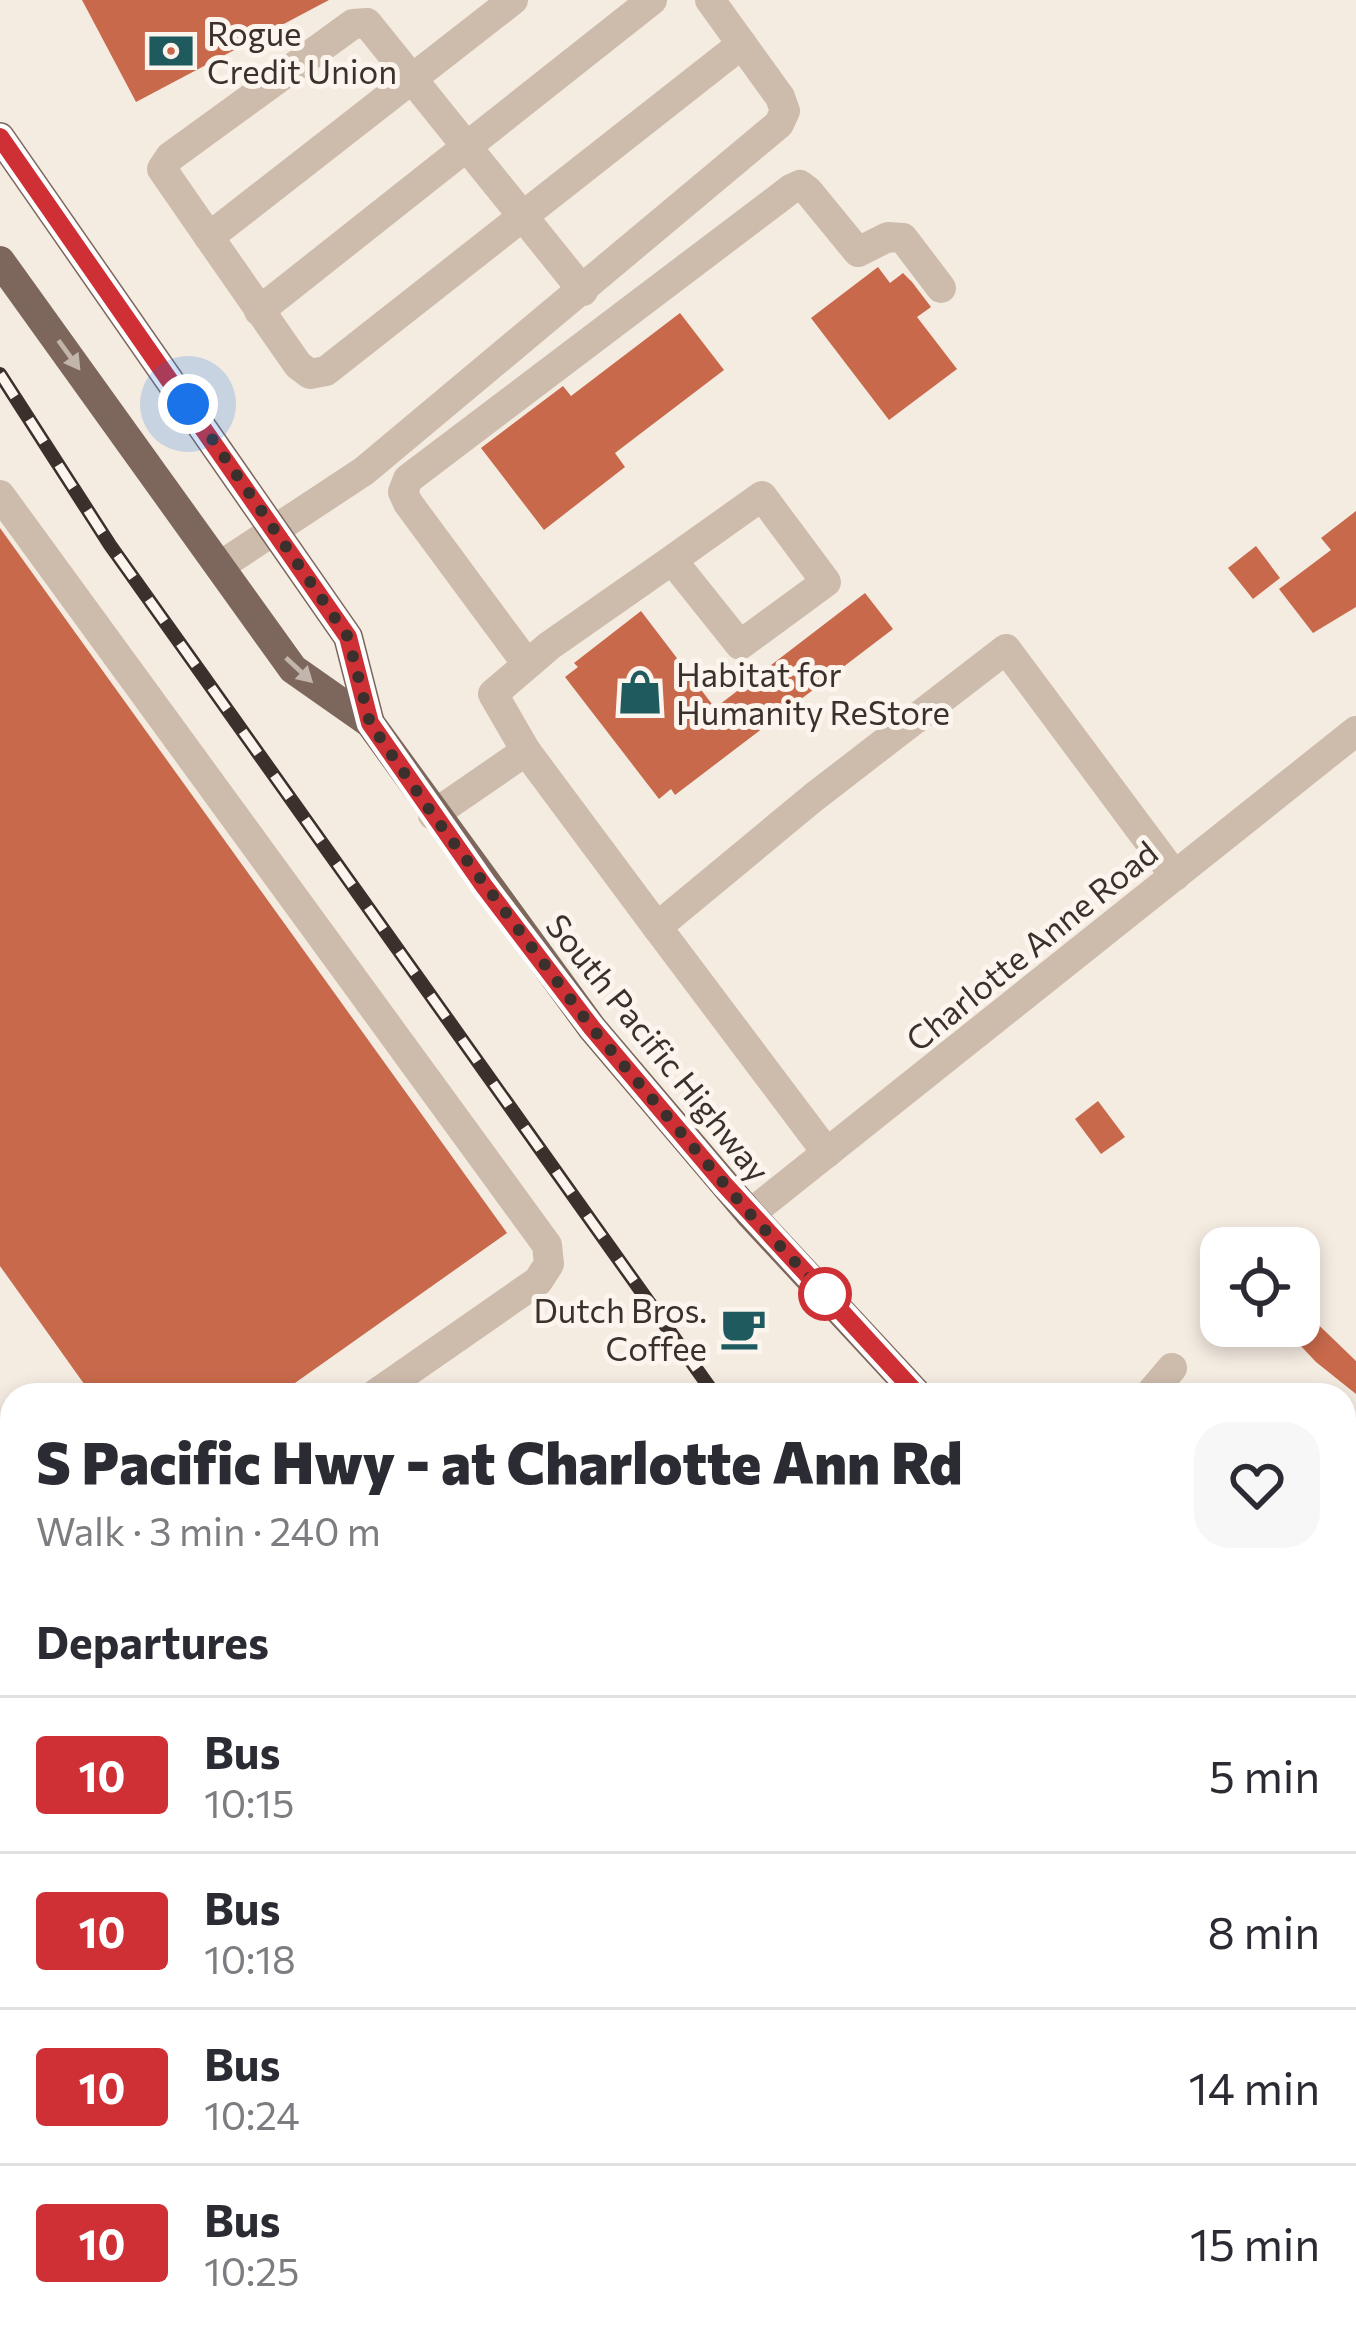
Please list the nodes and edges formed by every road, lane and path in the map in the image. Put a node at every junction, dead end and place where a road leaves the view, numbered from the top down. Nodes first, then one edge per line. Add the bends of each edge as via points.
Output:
1 (513, 0) edge
2 (652, 0) edge
3 (710, 0) edge
4 (742, 44) junction
5 (412, 79) junction
6 (0, 137) edge
7 (466, 146) junction
8 (523, 217) junction
9 (208, 237) junction
10 (0, 261) edge
11 (941, 288) dead end
12 (583, 291) junction
13 (259, 311) junction
14 (0, 495) edge
15 (275, 530) junction
16 (673, 560) junction
17 (220, 566) junction
18 (527, 664) junction
19 (370, 723) junction
20 (1356, 731) edge
21 (526, 751) junction
22 (433, 815) junction
23 (1175, 876) junction
24 (657, 927) junction
25 (826, 1153) junction
26 (750, 1214) junction
27 (1172, 1368) dead end
28 (391, 1383) edge
29 (908, 1383) edge
30 (1159, 1383) edge

1 - 5 street
2 - 7 street
3 - 4 street
4 - 8 street
4 - 12 street via 780,97 779,124
5 - 7 street
5 - 9 street
5 - 9 street via 376,29 353,24 170,157 162,169 167,180
6 - 15 main road, South Pacific Highway
7 - 8 street
7 - 13 street
8 - 12 street
8 - 13 street via 326,370 310,374 298,365
9 - 13 street
10 -> 17 main road, South Pacific Highway
11 - 18 street via 902,238 858,252 808,190 791,188 408,479 408,503
12 - 15 street via 364,471
14 - 28 street via 547,1245 549,1264 538,1281
15 - 17 street
15 - 19 main road, South Pacific Highway via 348,637
16 - 16 street via 740,645 826,582 763,496
16 - 18 street
17 -> 19 main road, South Pacific Highway via 293,669
18 - 21 street via 493,694
19 - 22 main road, South Pacific Highway
20 - 23 street, Charlotte Anne Road
21 - 22 street
21 - 24 street
22 - 26 main road, South Pacific Highway via 592,1028
23 - 24 street via 1006,649
23 - 25 street, Charlotte Anne Road
24 - 25 street
25 - 26 street, Charlotte Anne Road
26 - 29 main road, South Pacific Highway
27 - 30 street

